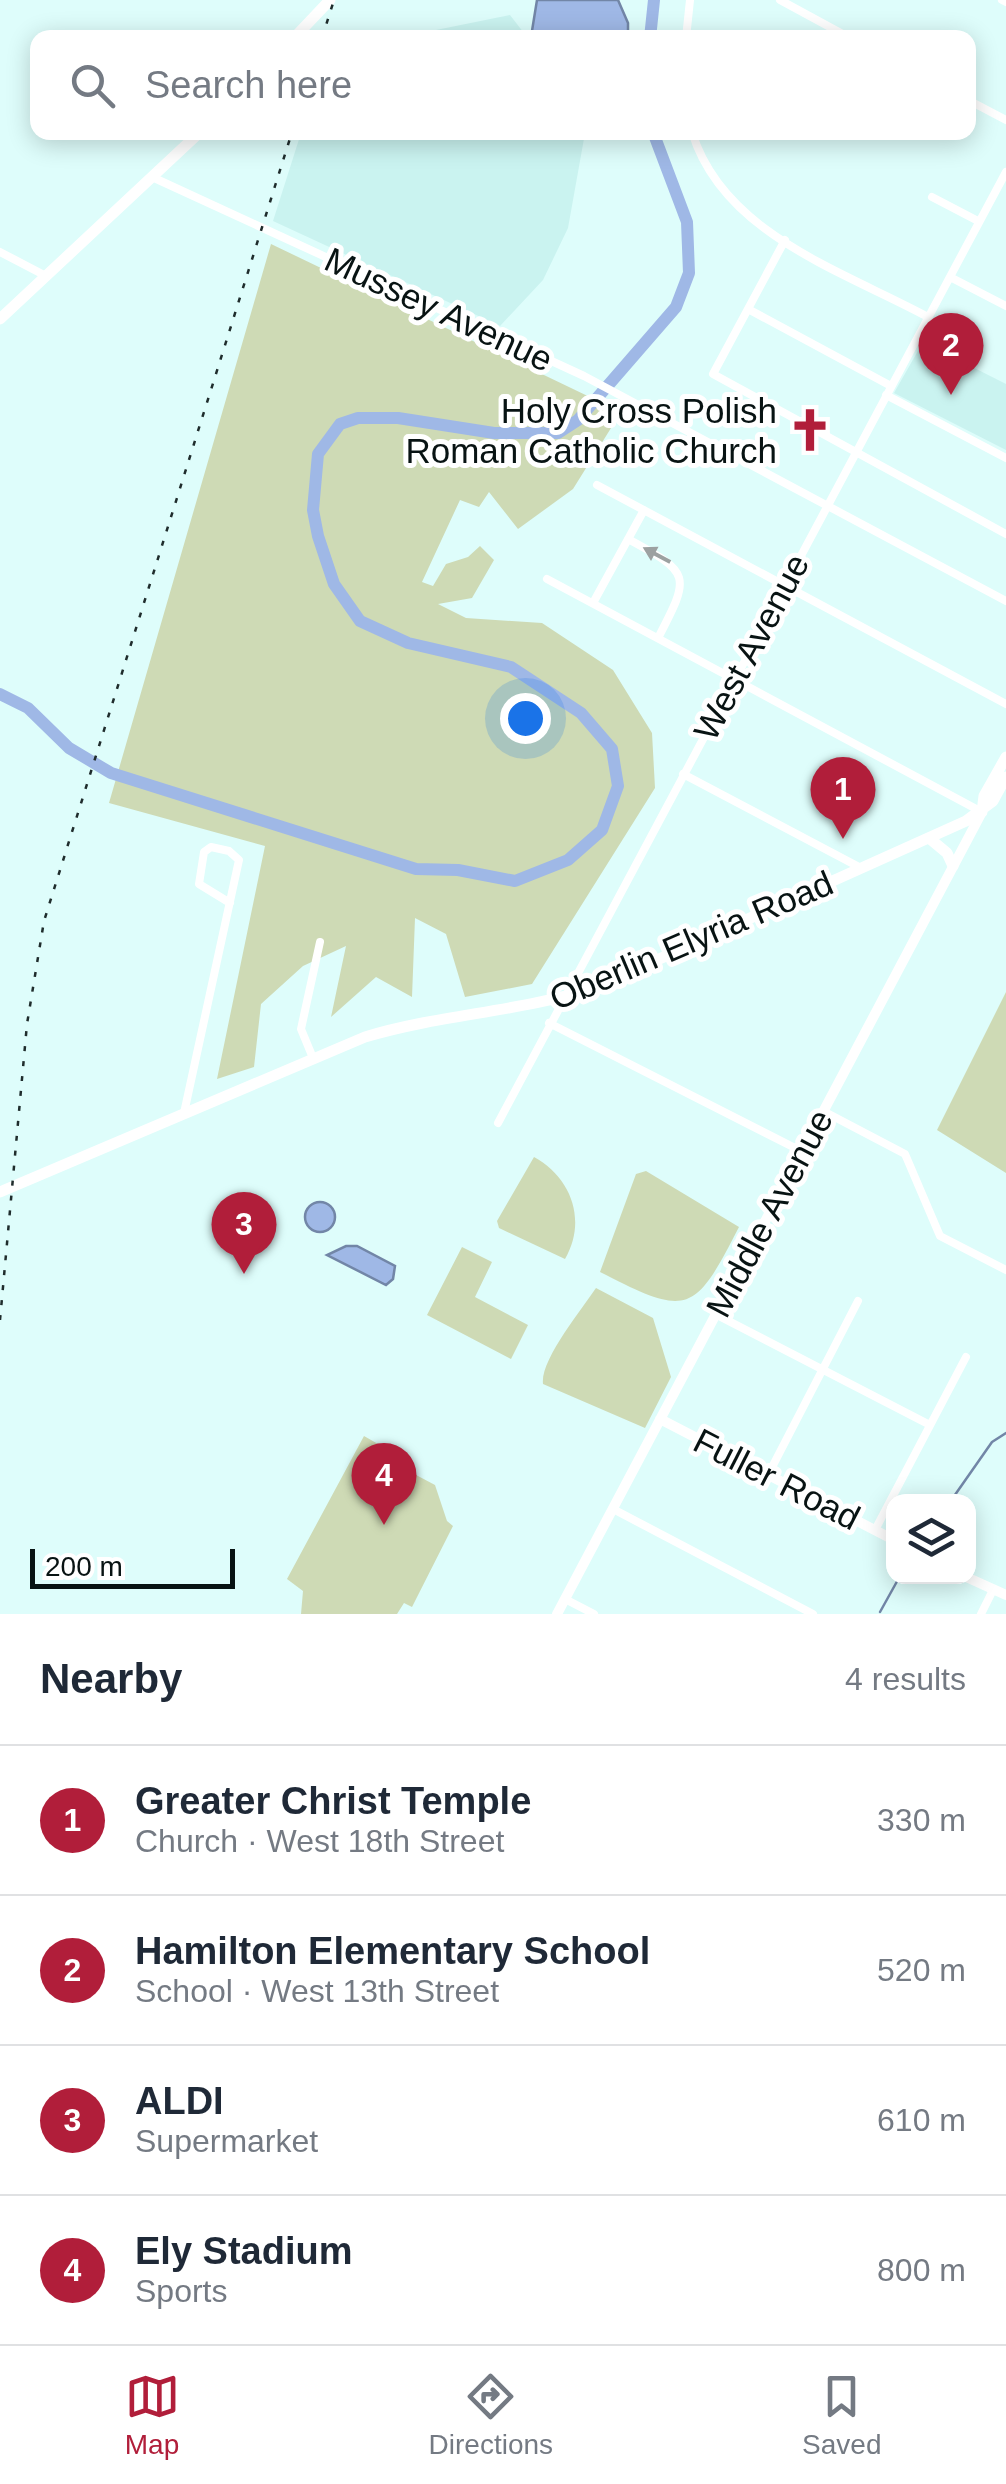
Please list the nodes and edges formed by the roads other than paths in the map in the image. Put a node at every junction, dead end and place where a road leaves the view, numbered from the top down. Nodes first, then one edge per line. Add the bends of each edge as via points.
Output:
1 (330, 0) edge
2 (690, 0) edge
3 (780, 0) edge
4 (302, 30) edge
5 (687, 30) edge
6 (835, 30) edge
7 (976, 104) edge
8 (1006, 120) edge
9 (191, 140) edge
10 (694, 140) edge
11 (1006, 172) edge
12 (152, 177) junction
13 (932, 196) dead end
14 (978, 221) junction
15 (784, 240) junction
16 (0, 252) edge
17 (46, 276) junction
18 (950, 277) junction
19 (1006, 306) edge
20 (748, 309) junction
21 (928, 317) junction
22 (0, 318) edge
23 (889, 391) junction
24 (856, 452) junction
25 (1006, 458) edge
26 (597, 485) dead end
27 (828, 505) junction
28 (644, 510) junction
29 (1006, 534) edge
30 (628, 539) junction
31 (547, 579) dead end
32 (784, 585) junction
33 (1006, 600) edge
34 (594, 604) junction
35 (658, 638) junction
36 (734, 680) junction
37 (1006, 704) edge
38 (1006, 757) edge
39 (683, 774) junction
40 (1006, 777) edge
41 (982, 812) junction
42 (930, 838) junction
43 (953, 866) junction
44 (861, 868) junction
45 (230, 903) junction
46 (320, 942) dead end
47 (560, 999) junction
48 (549, 1023) junction
49 (313, 1058) junction
50 (823, 1111) junction
51 (184, 1113) junction
52 (498, 1123) dead end
53 (802, 1151) junction
54 (0, 1192) edge
55 (1006, 1270) edge
56 (858, 1301) dead end
57 (715, 1314) junction
58 (966, 1357) dead end
59 (822, 1369) junction
60 (660, 1419) junction
61 (930, 1425) junction
62 (768, 1474) junction
63 (613, 1509) junction
64 (875, 1530) junction
65 (886, 1536) edge
66 (976, 1582) edge
67 (994, 1590) junction
68 (1006, 1594) edge
69 (564, 1599) junction
70 (557, 1614) edge
71 (594, 1614) edge
72 (814, 1614) edge
73 (981, 1614) edge

1 - 4 main road
2 - 5 street
3 - 6 street
7 - 8 street
9 - 12 main road
10 - 15 street via 731,201
11 - 14 street, West Avenue
12 - 17 main road
12 - 27 street, Mussey Avenue via 593,380
13 - 14 street
14 - 18 street, West Avenue
15 - 20 street
15 - 21 street
16 - 17 street
17 - 22 main road
18 - 19 street
18 - 21 street, West Avenue
20 - 23 street
20 - 24 street via 713,374
21 - 23 street, West Avenue
23 - 24 street, West Avenue
23 - 25 street
24 - 27 street, West Avenue
24 - 29 street
26 - 28 street
27 - 32 street, West Avenue
27 - 33 street, Mussey Avenue
28 - 30 street
28 - 32 street
30 - 34 street
35 -> 30 street via 682,594 682,576 672,563
31 - 34 street
32 - 36 street, West Avenue
32 - 37 street
34 - 35 street
35 - 36 street
36 - 39 street, West Avenue
36 - 41 street
38 - 41 main road, Middle Avenue
39 - 44 street
39 - 47 street, West Avenue
40 - 41 main road, Middle Avenue
41 - 42 main road, Oberlin Elyria Road
41 - 43 street, Middle Avenue
42 - 43 main road
42 - 44 main road, Oberlin Elyria Road
43 - 50 street, Middle Avenue
44 - 47 main road, Oberlin Elyria Road
45 - 45 street via 240,856 210,847 200,866 202,887
45 - 51 street
46 - 49 street via 301,1029
47 - 48 street, West Avenue
47 - 49 main road, Oberlin Elyria Road via 396,1028
48 - 52 street, West Avenue
48 - 53 street
49 - 51 main road, Oberlin Elyria Road
50 - 53 street, Middle Avenue
50 - 55 street via 905,1154 940,1236
51 - 54 main road, Oberlin Elyria Road
53 - 57 street, Middle Avenue
56 - 59 street
57 - 59 street
57 - 60 street, Middle Avenue
58 - 61 street
59 - 61 street
59 - 62 street
60 - 62 street, Fuller Road
60 - 63 street, Middle Avenue
61 - 64 street
62 - 64 street, Fuller Road
63 - 69 street, Middle Avenue
63 - 72 street
64 - 65 street, Fuller Road
66 - 67 street
67 - 68 street
67 - 73 street
69 - 70 street, Middle Avenue
69 - 71 street

